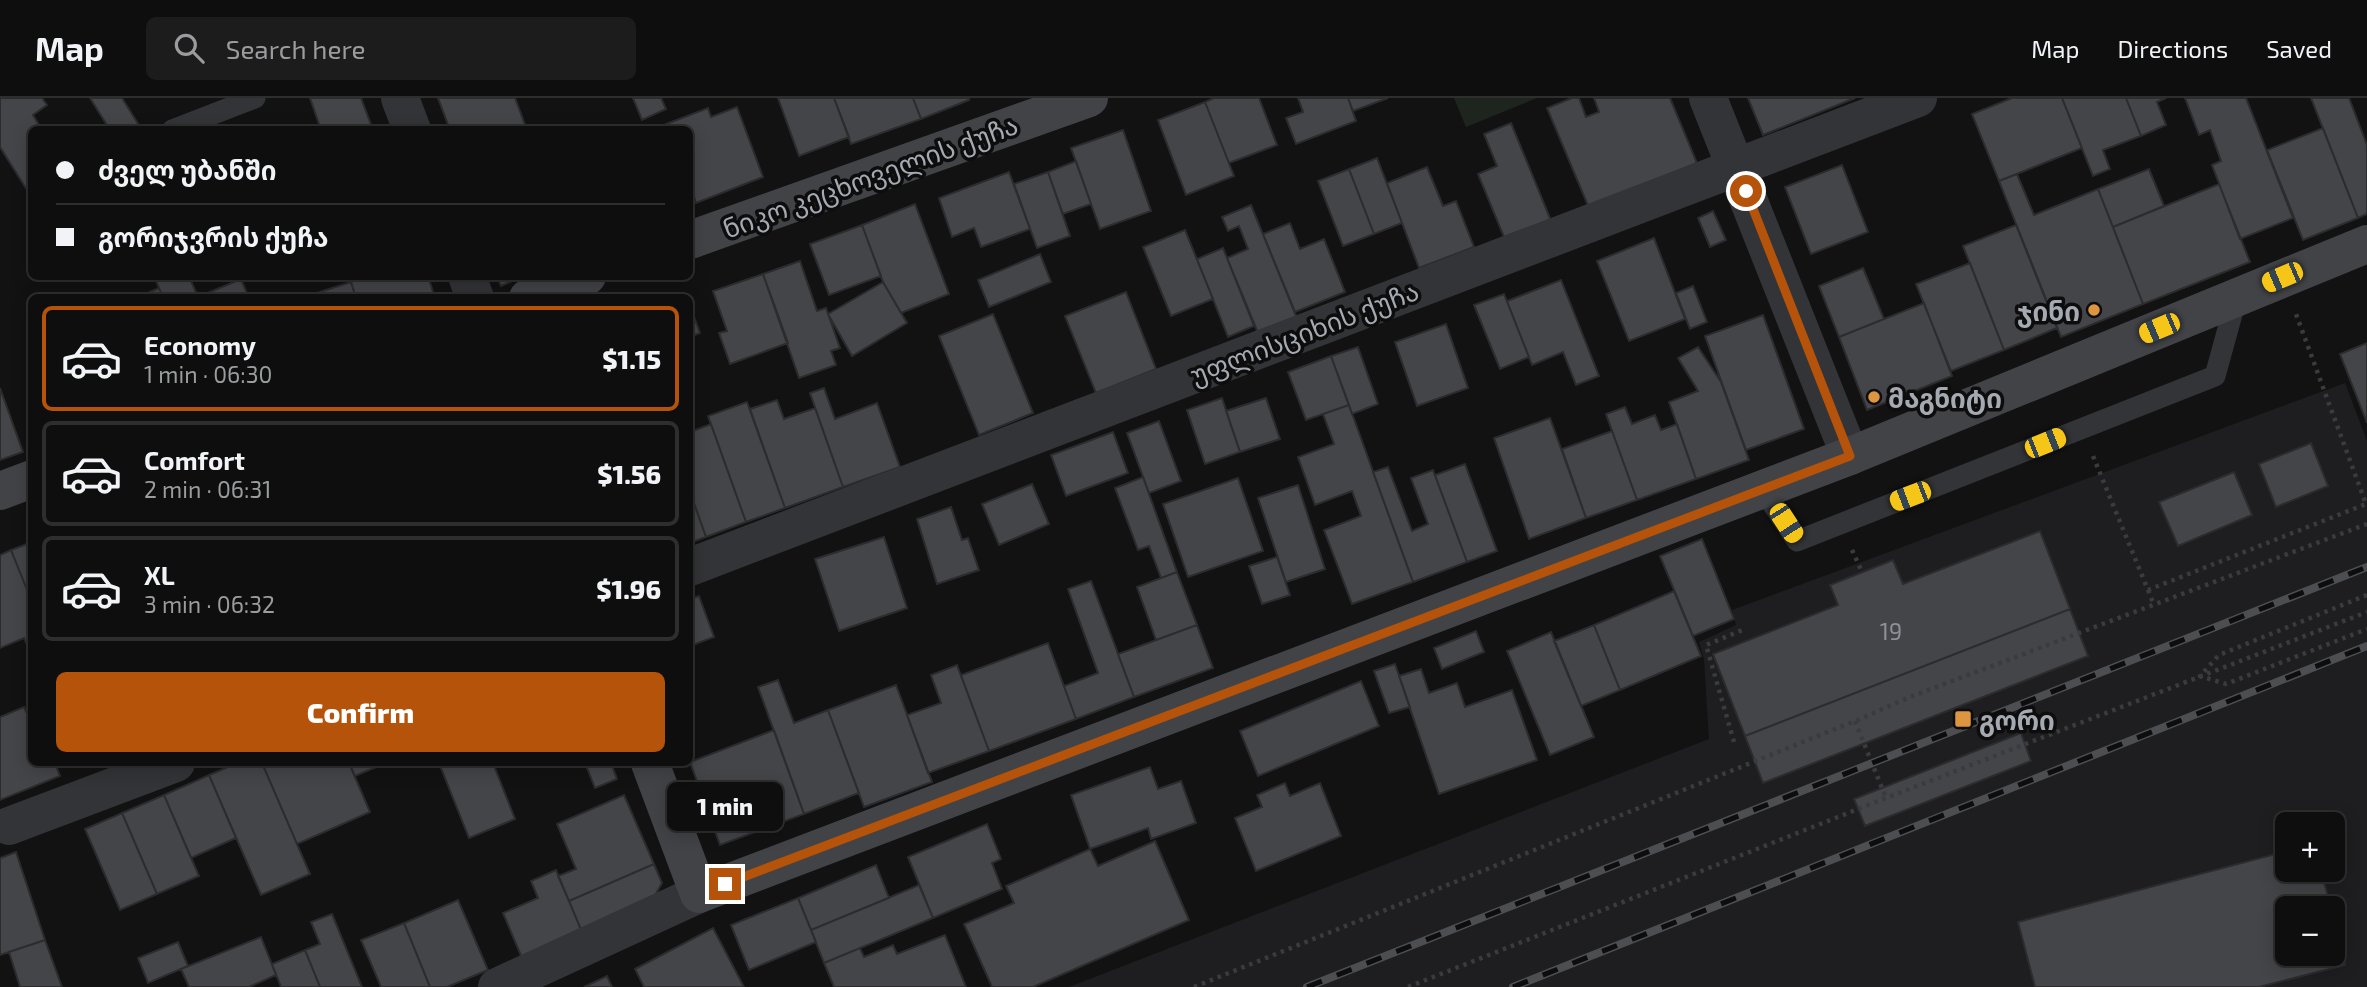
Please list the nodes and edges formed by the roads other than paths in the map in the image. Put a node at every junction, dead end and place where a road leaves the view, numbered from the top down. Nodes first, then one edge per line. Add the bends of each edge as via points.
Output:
1 (255, 98) edge
2 (400, 98) edge
3 (1089, 98) edge
4 (1708, 98) edge
5 (1919, 98) edge
6 (182, 126) edge
7 (410, 126) edge
8 (1736, 167) junction
9 (693, 239) edge
10 (2367, 244) edge
11 (576, 280) edge
12 (539, 294) edge
13 (2236, 296) junction
14 (1850, 456) junction
15 (28, 480) edge
16 (1762, 488) junction
17 (0, 491) edge
18 (693, 566) edge
19 (168, 766) edge
20 (651, 766) edge
21 (9, 827) dead end
22 (699, 894) junction
23 (497, 987) edge

1 - 6 lane
2 - 7 street
3 - 9 main road, ნიკო კეცხოველის ქუჩა
4 - 8 street
5 - 8 street, უფლისციხის ქუჩა
8 - 14 street
8 - 18 street, უფლისციხის ქუჩა
10 - 13 main road
11 - 12 main road
13 - 14 main road
13 - 16 lane via 2214,376 1797,541
14 - 16 main road
15 - 17 main road
16 - 22 main road
19 - 21 street
20 - 22 main road
22 - 23 street

